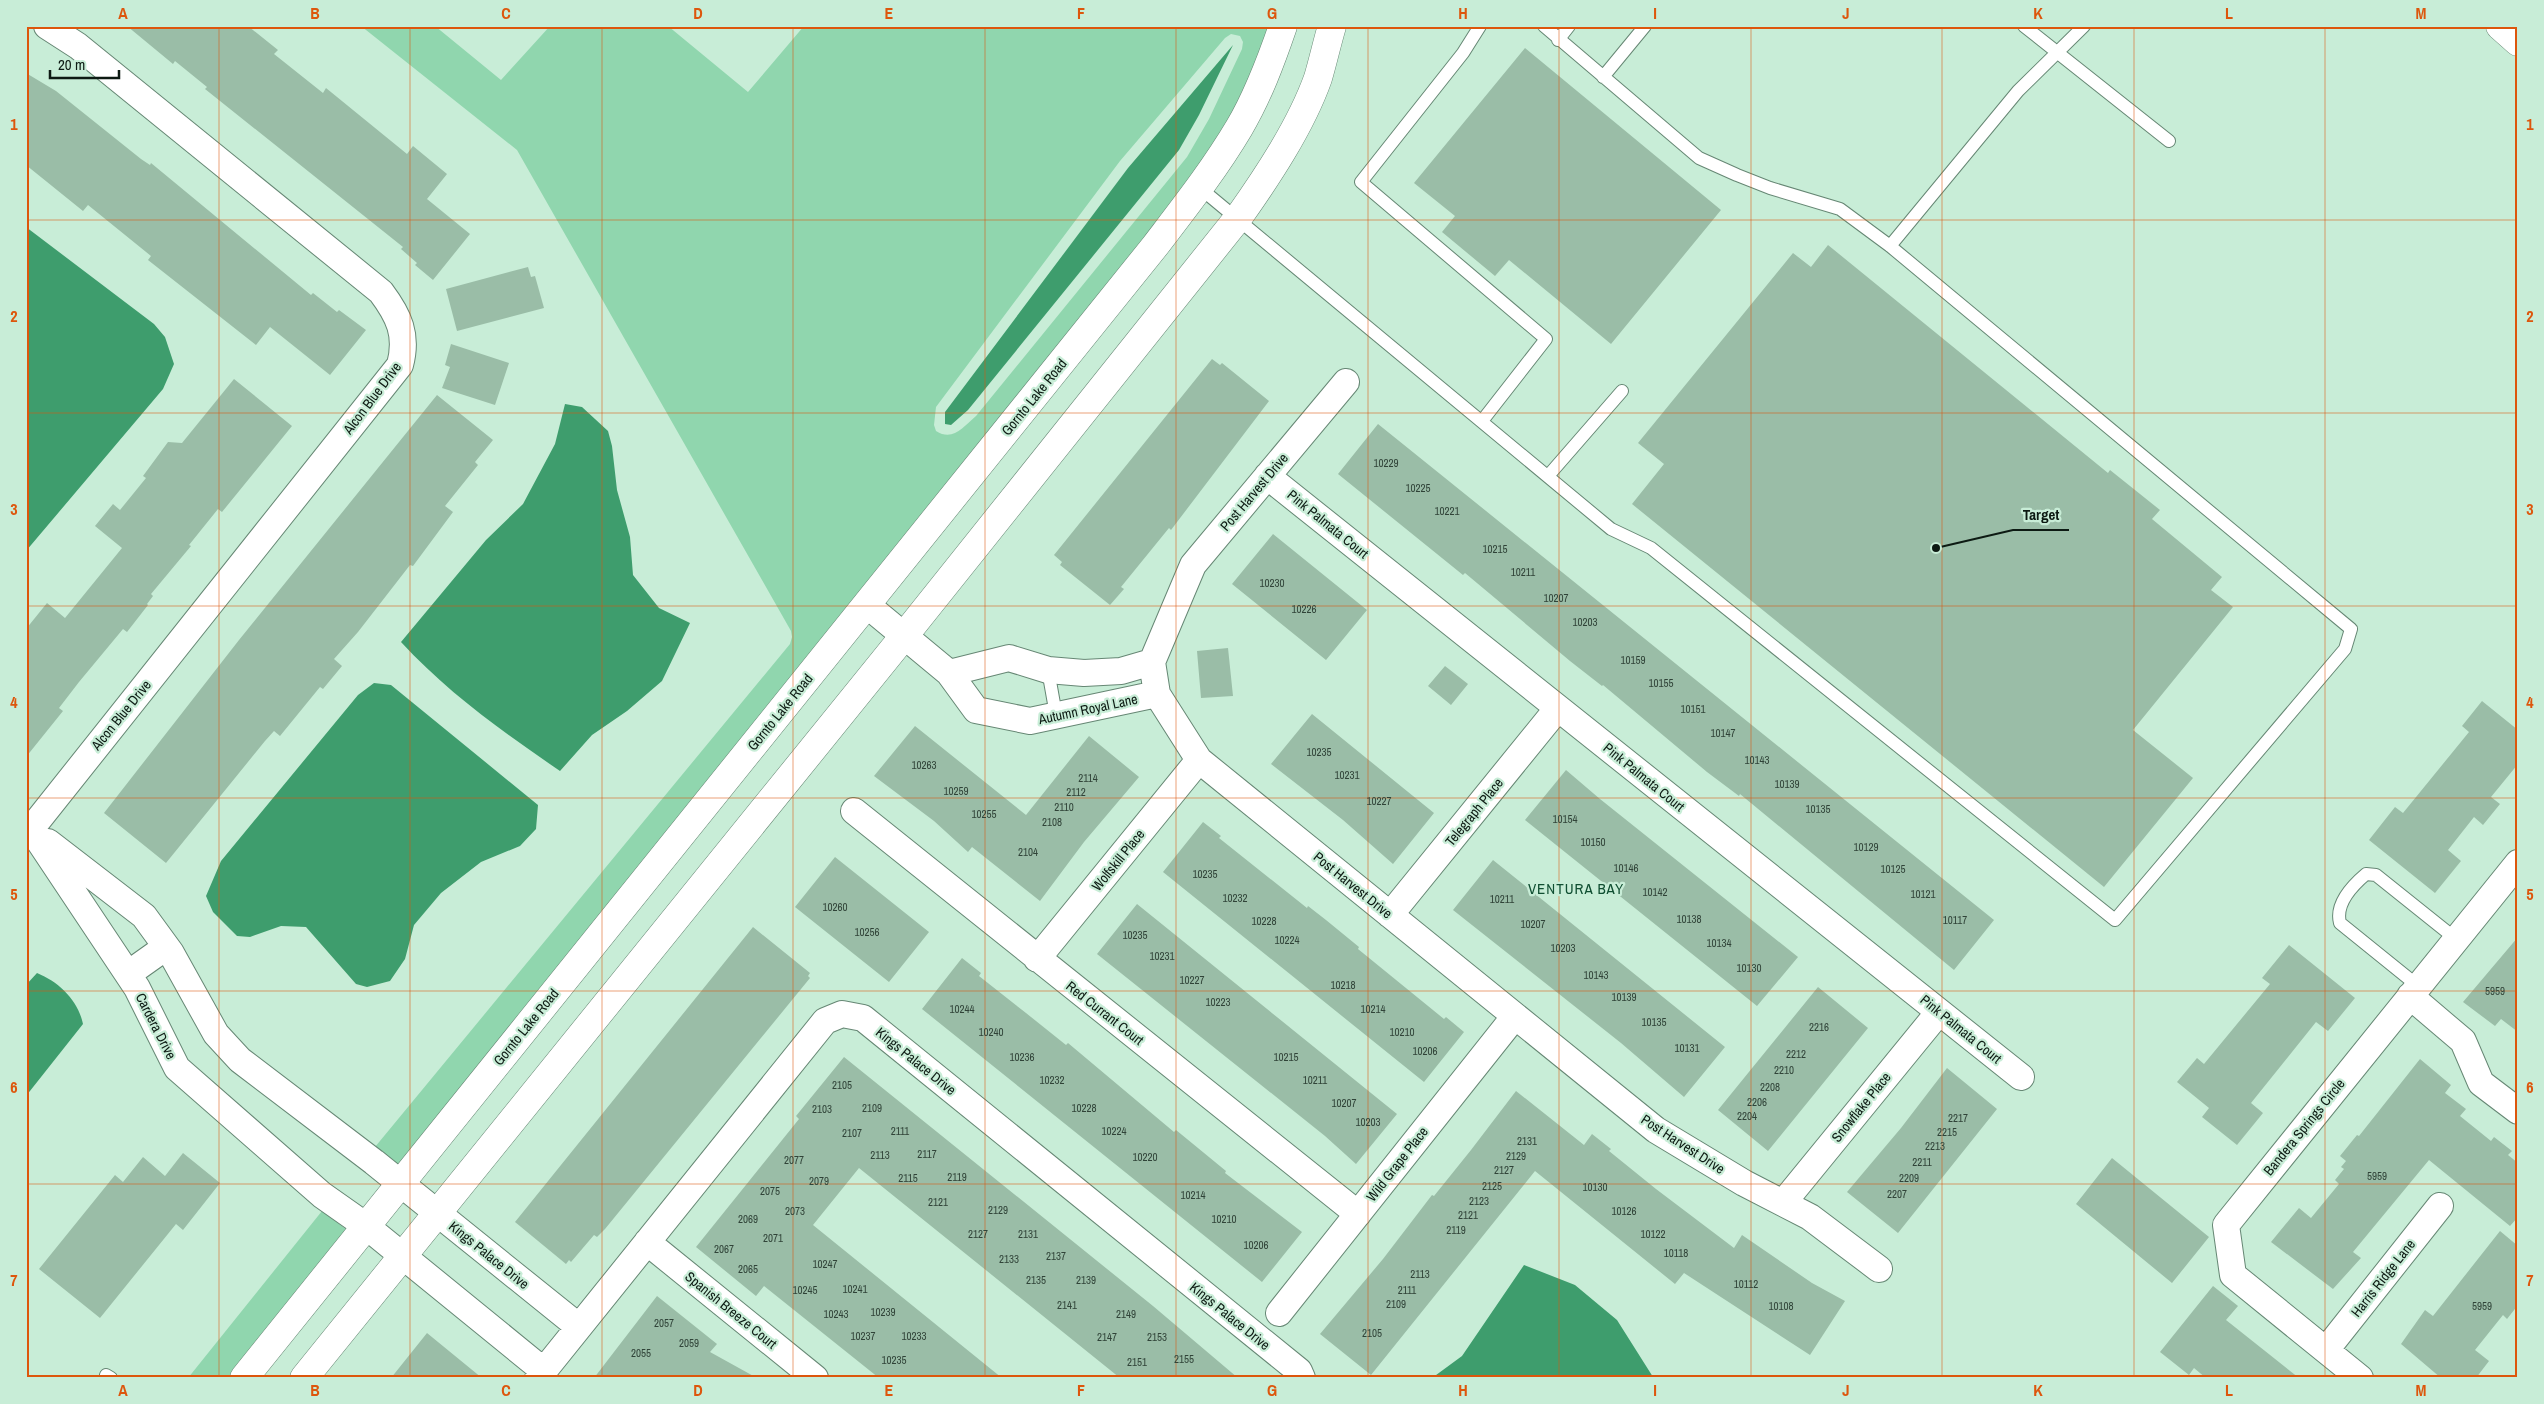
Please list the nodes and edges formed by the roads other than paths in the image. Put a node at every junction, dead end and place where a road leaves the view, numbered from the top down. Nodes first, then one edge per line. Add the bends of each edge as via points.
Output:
1 (47, 26) edge
2 (1283, 26) edge
3 (1332, 26) edge
4 (1480, 26) edge
5 (1544, 26) edge
6 (1569, 26) edge
7 (1645, 26) edge
8 (2024, 26) edge
9 (2084, 26) edge
10 (2500, 26) edge
11 (1558, 40) junction
12 (2518, 42) edge
13 (2057, 53) junction
14 (1603, 77) junction
15 (2169, 141) dead end
16 (1200, 188) junction
17 (1238, 218) junction
18 (1890, 246) junction
19 (1346, 382) dead end
20 (1622, 391) dead end
21 (1482, 421) junction
22 (1267, 476) junction
23 (1548, 476) junction
24 (867, 605) junction
25 (904, 636) junction
26 (1152, 662) junction
27 (1048, 670) junction
28 (948, 673) junction
29 (1158, 694) junction
30 (1558, 708) junction
31 (1056, 715) junction
32 (1199, 760) junction
33 (854, 811) dead end
34 (28, 829) edge
35 (2518, 863) edge
36 (1390, 915) junction
37 (2456, 939) junction
38 (166, 946) junction
39 (1037, 959) junction
40 (128, 974) junction
41 (2414, 991) junction
42 (1939, 1012) junction
43 (1515, 1016) junction
44 (2021, 1077) dead end
45 (2518, 1111) edge
46 (400, 1184) junction
47 (1783, 1203) junction
48 (2440, 1206) dead end
49 (436, 1213) junction
50 (1358, 1214) junction
51 (366, 1226) junction
52 (647, 1242) junction
53 (402, 1256) junction
54 (1880, 1269) dead end
55 (1279, 1313) dead end
56 (579, 1327) junction
57 (2326, 1350) junction
58 (541, 1374) edge
59 (244, 1378) edge
60 (304, 1378) edge
61 (815, 1378) edge
62 (1302, 1378) edge
63 (2360, 1378) edge

1 - 34 street, Alcon Blue Drive via 78,46 381,292 400,321 404,350 400,365
2 - 16 street, Gornto Lake Road via 1252,102 1226,150
3 - 17 street via 1317,79 1300,115
4 - 21 lane via 1463,53 1361,182 1546,338
5 - 11 lane
6 - 11 lane
7 - 14 lane
8 - 13 lane
9 - 13 lane
10 - 12 street
11 - 14 lane
13 - 15 lane
13 - 18 lane via 2018,92
14 - 18 lane via 1699,158 1736,176 1840,209
16 - 17 lane
16 - 24 street, Gornto Lake Road
17 - 21 lane
17 - 25 street
18 - 23 lane via 2351,629 2345,649 2114,920 1651,548 1611,529
19 - 22 street, Post Harvest Drive
20 - 23 lane
21 - 23 lane
22 - 26 street, Post Harvest Drive via 1193,565
22 - 30 street, Pink Palmata Court
24 - 25 street, Autumn Royal Lane
24 - 46 street, Gornto Lake Road
25 - 28 street, Autumn Royal Lane
25 - 49 street
26 - 27 street via 1122,671 1084,673
26 - 29 street, Post Harvest Drive
27 - 28 street via 1009,658
27 - 31 lane
28 - 31 street, Autumn Royal Lane via 976,710 1030,721
29 - 31 street, Autumn Royal Lane
29 - 32 street, Post Harvest Drive
30 - 36 street, Telegraph Place
30 - 42 street, Pink Palmata Court
32 - 36 street, Post Harvest Drive
32 - 39 street, Wolfskill Place
33 - 39 street, Red Currant Court
34 - 38 street via 144,916
34 - 40 street, Cardera Drive
35 - 37 street, Bandera Springs Circle
36 - 43 street, Post Harvest Drive
37 - 41 street, Bandera Springs Circle
37 - 41 lane via 2376,875 2366,874 2356,883 2341,905 2340,923
38 - 40 street
38 - 46 street via 216,1034 240,1060
39 - 50 street, Red Currant Court
40 - 51 street, Cardera Drive via 178,1068 322,1195
41 - 45 street via 2464,1041 2481,1083
41 - 57 street, Bandera Springs Circle via 2226,1225 2232,1275
42 - 44 street, Pink Palmata Court
42 - 47 street, Snowflake Place
43 - 47 street, Post Harvest Drive via 1656,1130
43 - 50 street, Wild Grape Place
46 - 49 street, Kings Palace Drive
46 - 51 street, Gornto Lake Road
47 - 54 street, Post Harvest Drive via 1810,1217
48 - 57 street, Harris Ridge Lane
49 - 53 street
49 - 56 street, Kings Palace Drive
50 - 55 street, Wild Grape Place
51 - 53 street, Kings Palace Drive
51 - 59 street, Gornto Lake Road
52 - 56 street, Kings Palace Drive
52 - 61 street, Spanish Breeze Court
52 - 62 street, Kings Palace Drive via 825,1021 842,1014 863,1018 1291,1365
53 - 58 street, Kings Palace Drive
53 - 60 street
56 - 58 street, Kings Palace Drive
57 - 63 street, Bandera Springs Circle

